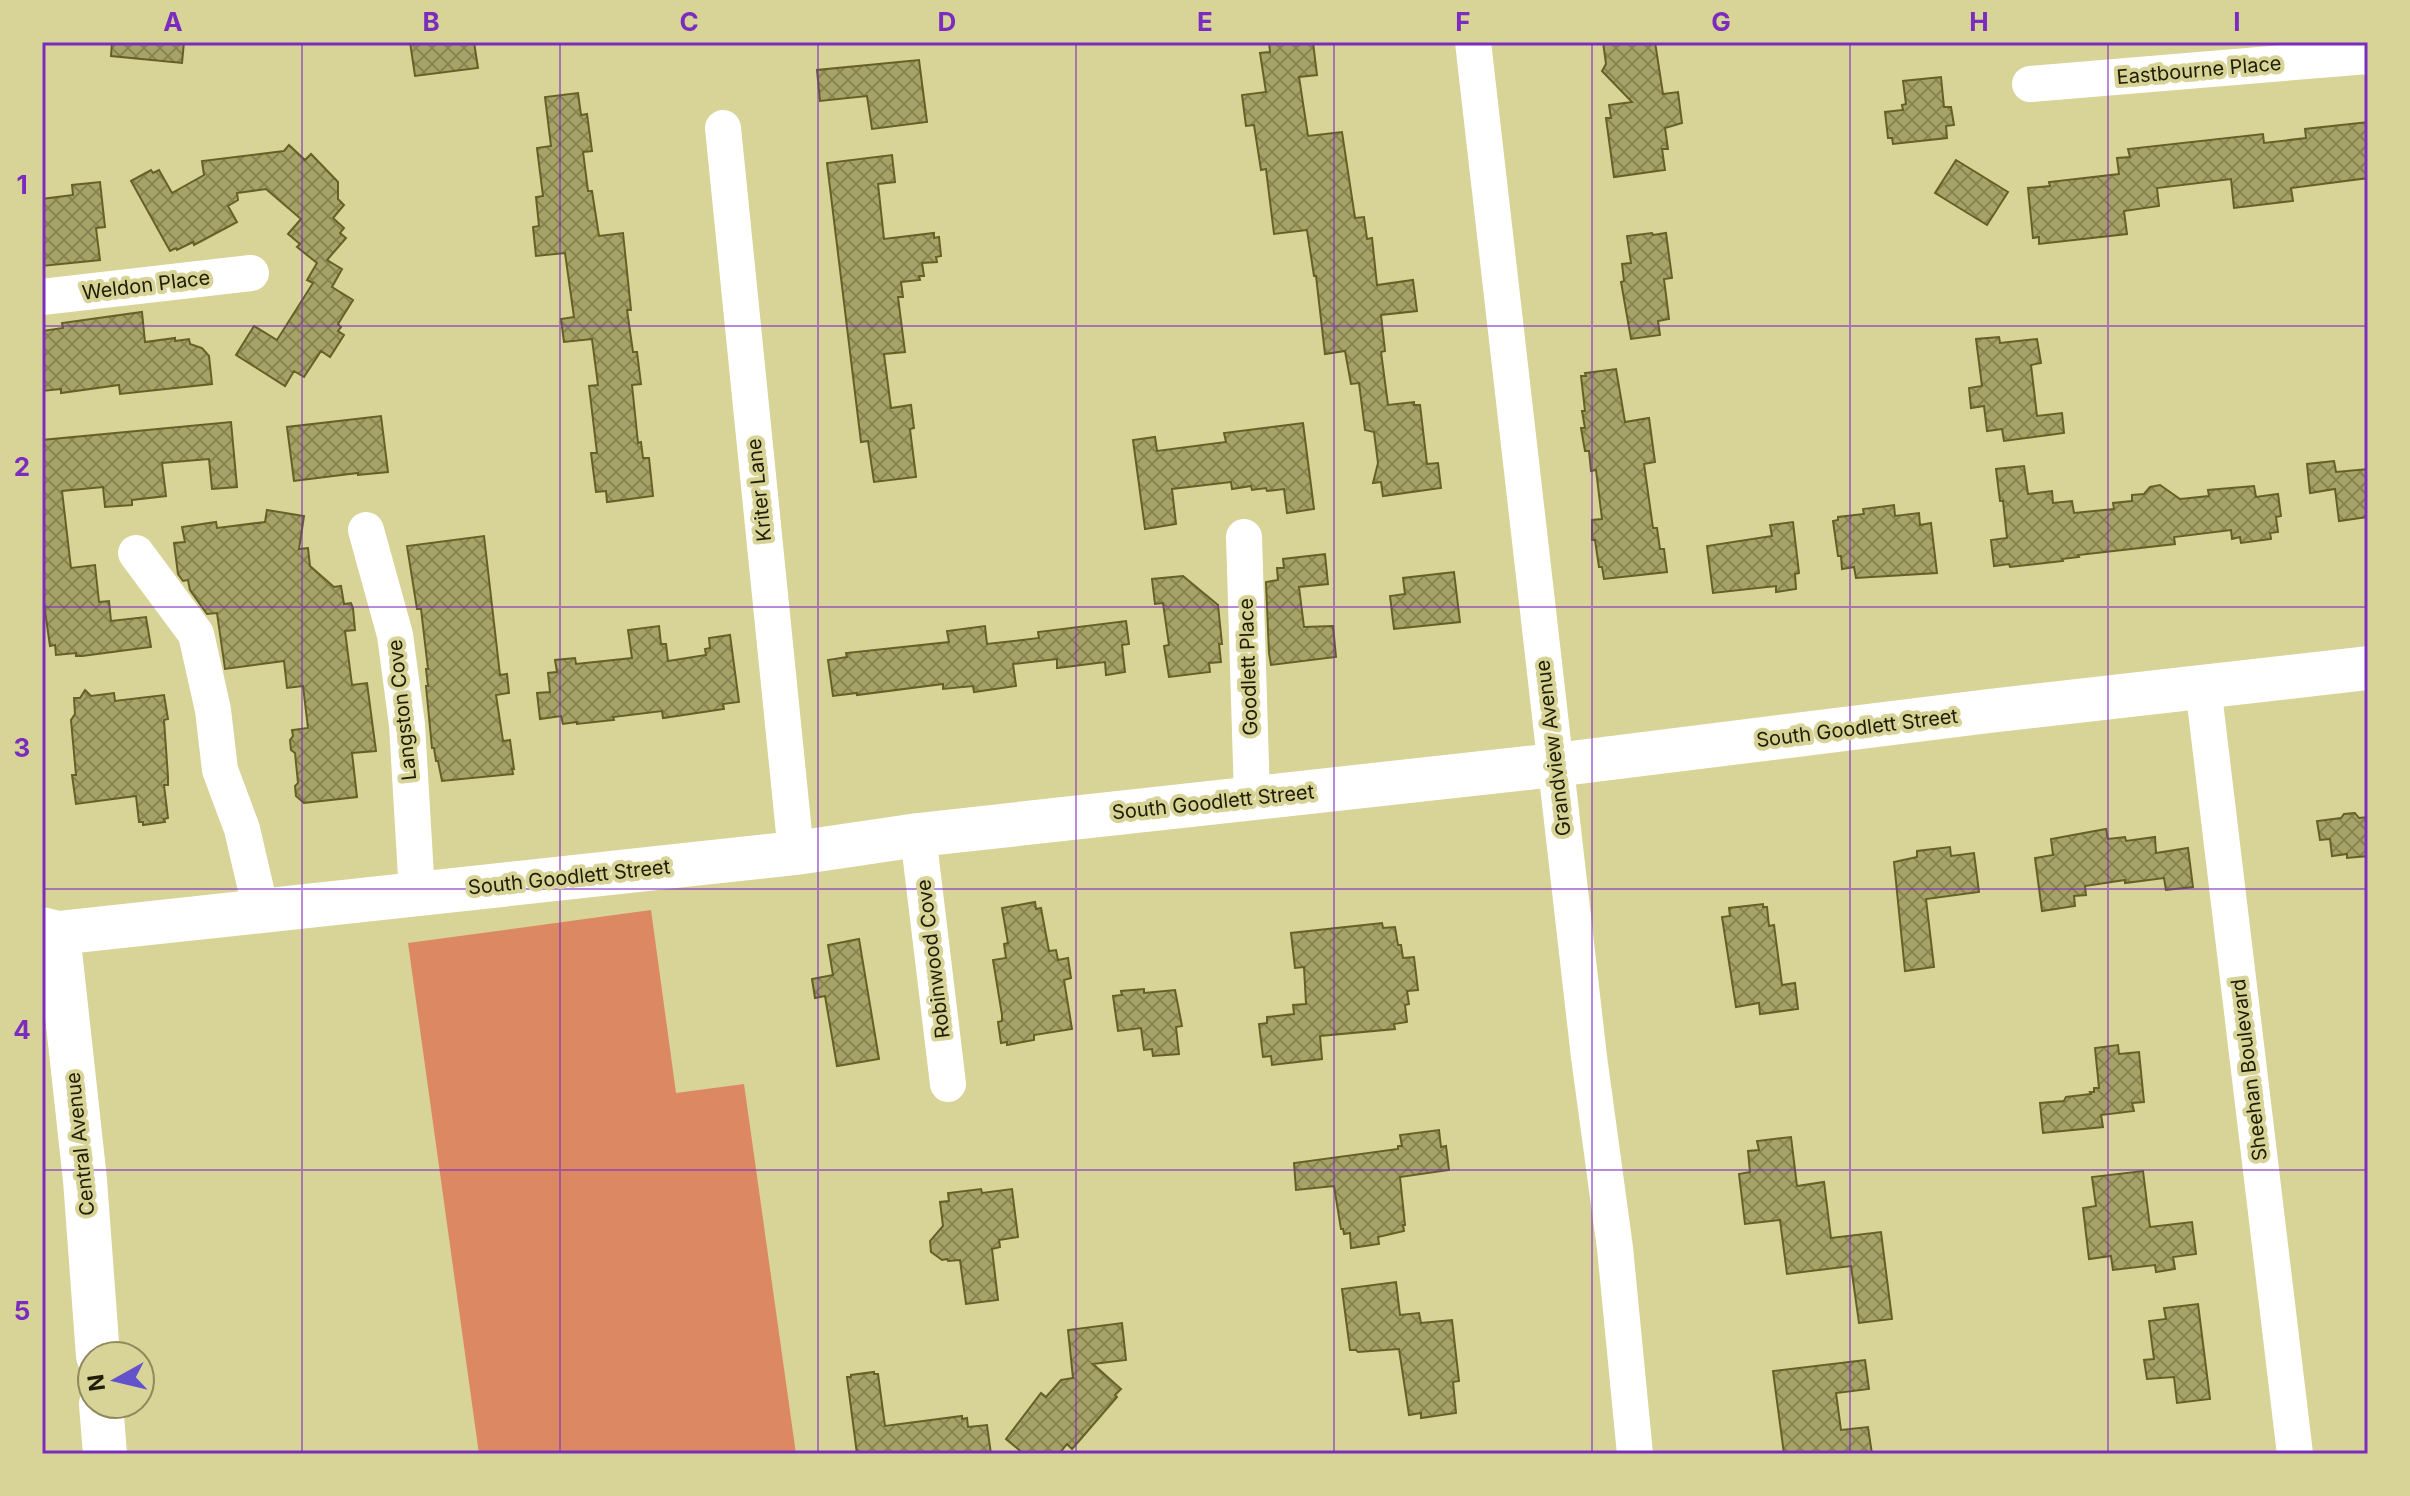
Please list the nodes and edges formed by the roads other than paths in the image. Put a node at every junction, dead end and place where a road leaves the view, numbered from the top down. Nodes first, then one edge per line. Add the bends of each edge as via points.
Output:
1 (1473, 42) edge
2 (2368, 56) edge
3 (2030, 84) dead end
4 (723, 128) dead end
5 (251, 273) dead end
6 (42, 297) edge
7 (366, 530) dead end
8 (1244, 537) dead end
9 (136, 553) dead end
10 (2368, 668) edge
11 (2203, 686) junction
12 (1555, 765) junction
13 (1252, 797) junction
14 (918, 835) junction
15 (796, 853) junction
16 (417, 893) junction
17 (261, 911) junction
18 (47, 936) edge
19 (42, 1070) edge
20 (948, 1084) dead end
21 (85, 1180) junction
22 (97, 1340) edge
23 (102, 1420) edge
24 (105, 1454) edge
25 (1635, 1454) edge
26 (2295, 1454) edge

1 - 12 street, Grandview Avenue
2 - 3 street, Eastbourne Place
4 - 15 street, Kriter Lane
5 - 6 street, Weldon Place
7 - 16 street, Langston Cove via 395,635 407,725
8 - 13 street, Goodlett Place
9 - 17 street via 196,634 220,770 242,829
10 - 11 main road, South Goodlett Street
11 - 12 main road, South Goodlett Street
11 - 26 street, Sheehan Boulevard
12 - 13 main road, South Goodlett Street
12 - 25 street, Grandview Avenue
13 - 14 main road, South Goodlett Street
14 - 15 main road, South Goodlett Street
14 - 20 street, Robinwood Cove
15 - 16 main road, South Goodlett Street
16 - 17 main road, South Goodlett Street
17 - 18 main road, South Goodlett Street
18 - 21 main road, Central Avenue
19 - 21 main road
21 - 22 main road, Central Avenue
23 - 24 main road

